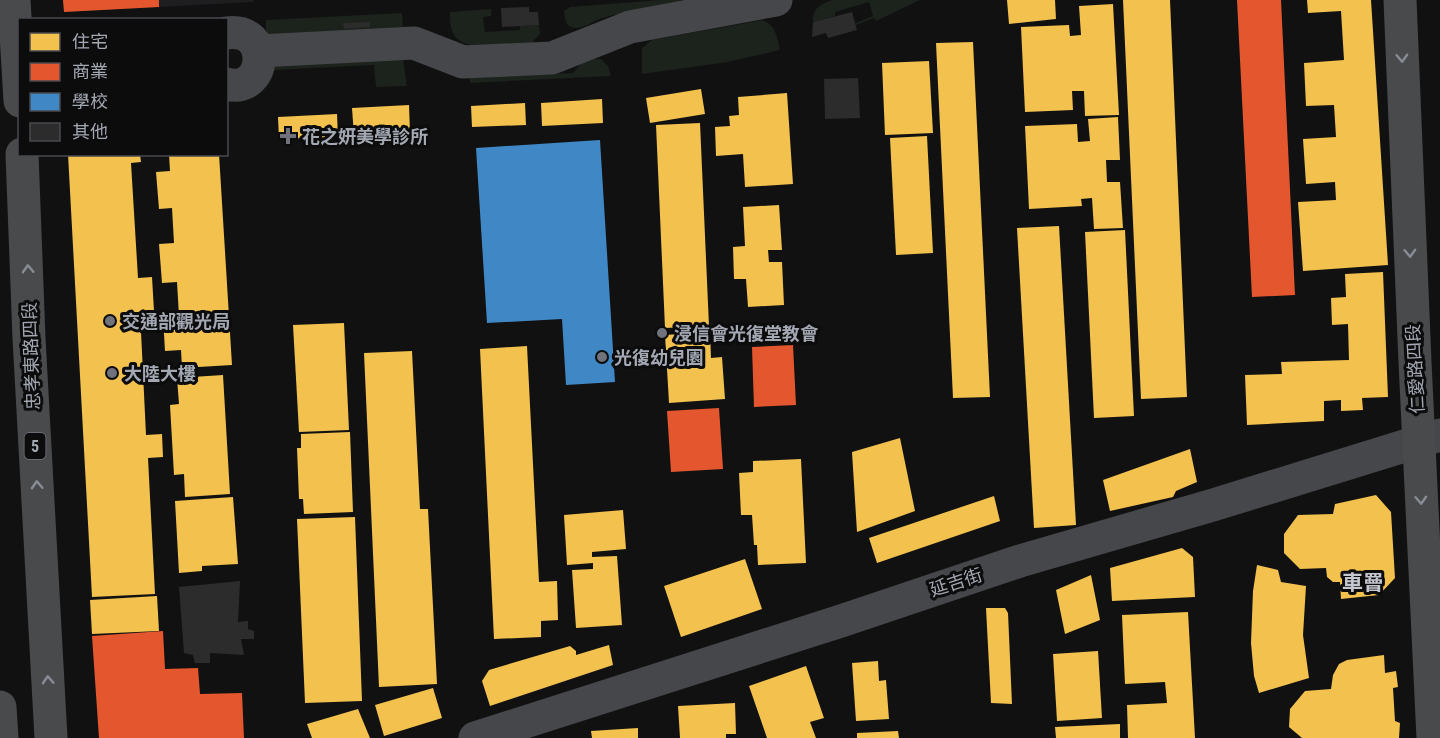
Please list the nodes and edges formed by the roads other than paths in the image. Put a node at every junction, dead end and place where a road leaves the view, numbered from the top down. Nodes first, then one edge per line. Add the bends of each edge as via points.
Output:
1 (14, 0) edge
2 (776, 0) edge
3 (1400, 0) edge
4 (228, 33) edge
5 (18, 35) edge
6 (259, 51) junction
7 (228, 85) edge
8 (22, 156) edge
9 (1429, 438) edge
10 (0, 707) edge
11 (2, 738) edge
12 (51, 738) edge
13 (475, 738) edge
14 (1433, 738) edge

1 - 5 main road
2 - 6 street via 630,27 552,58 463,62 414,43
3 -> 9 main road, 仁愛路四段
4 - 6 street via 245,35
6 - 7 street via 255,75 240,85
12 -> 8 main road, 忠孝東路四段 / 5
9 - 13 street, 延吉街 via 1020,561
9 -> 14 main road, 仁愛路四段
10 - 11 main road

